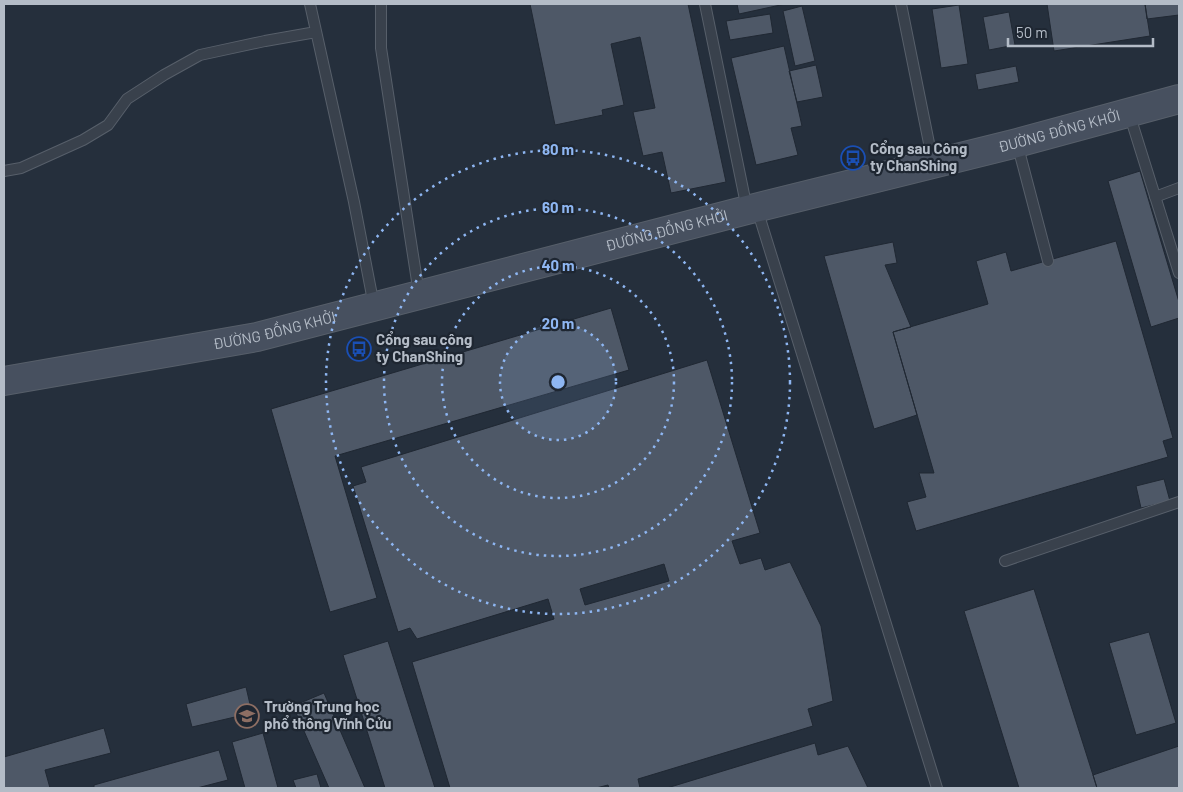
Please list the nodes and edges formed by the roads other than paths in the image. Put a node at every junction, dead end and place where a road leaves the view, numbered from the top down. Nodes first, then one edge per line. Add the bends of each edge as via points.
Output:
1 (310, 4) edge
2 (381, 4) edge
3 (705, 4) edge
4 (901, 4) edge
5 (316, 32) junction
6 (1179, 99) edge
7 (1128, 112) junction
8 (1017, 143) junction
9 (933, 164) junction
10 (4, 171) edge
11 (1179, 188) edge
12 (1155, 197) junction
13 (752, 209) junction
14 (1048, 261) dead end
15 (1179, 272) edge
16 (419, 295) junction
17 (374, 307) junction
18 (4, 382) edge
19 (1179, 502) edge
20 (1004, 561) dead end
21 (937, 788) edge

1 - 5 lane
2 - 16 lane via 381,48
3 - 13 lane
4 - 9 lane
5 - 10 lane via 200,55 127,99 108,125 83,140 21,168
5 - 17 lane
6 - 7 main road, ĐƯỜNG ĐỒNG KHỞI
7 - 8 main road, ĐƯỜNG ĐỒNG KHỞI
7 - 12 lane
8 - 9 main road, ĐƯỜNG ĐỒNG KHỞI
8 - 14 lane
9 - 13 main road, ĐƯỜNG ĐỒNG KHỞI
11 - 12 lane
12 - 15 lane
13 - 16 main road, ĐƯỜNG ĐỒNG KHỞI
13 - 21 lane
16 - 17 main road, ĐƯỜNG ĐỒNG KHỞI
17 - 18 main road, ĐƯỜNG ĐỒNG KHỞI via 257,337
19 - 20 lane

